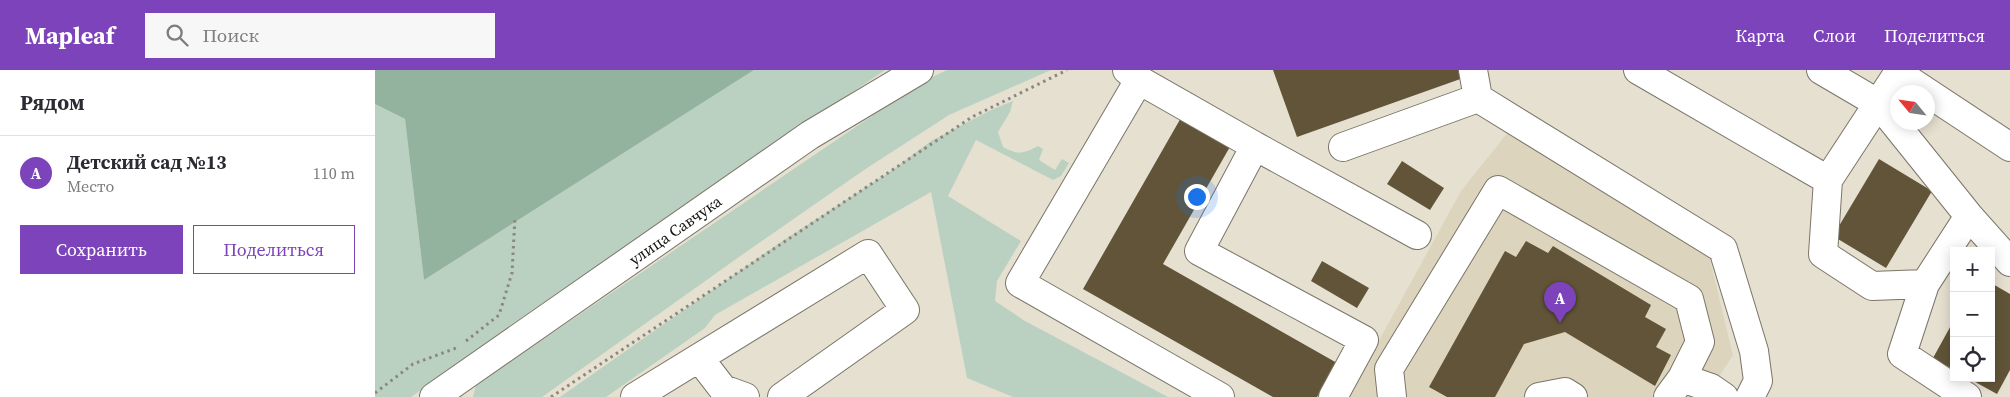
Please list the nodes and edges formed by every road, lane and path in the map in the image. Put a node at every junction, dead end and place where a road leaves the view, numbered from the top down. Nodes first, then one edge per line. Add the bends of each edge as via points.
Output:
1 (919, 70) edge
2 (1067, 70) edge
3 (1473, 70) edge
4 (1638, 70) edge
5 (1821, 70) edge
6 (1899, 72) edge
7 (1133, 75) edge
8 (1479, 98) junction
9 (1879, 104) junction
10 (1255, 146) junction
11 (1343, 147) dead end
12 (2010, 147) edge
13 (1829, 180) junction
14 (1969, 216) junction
15 (515, 218) dead end
16 (1417, 235) dead end
17 (2010, 262) edge
18 (1925, 284) junction
19 (699, 358) junction
20 (1675, 388) edge
21 (375, 393) edge
22 (445, 394) edge
23 (551, 397) edge
24 (635, 397) edge
25 (745, 397) edge
26 (782, 397) edge
27 (1220, 397) edge
28 (1333, 397) edge
29 (1393, 397) edge
30 (1539, 397) edge
31 (1573, 397) edge
32 (1724, 397) edge
33 (1750, 397) edge
34 (1967, 397) edge

1 - 22 street, улица Савчука via 810,135
2 - 23 path via 972,117
3 - 8 street
4 - 13 street
5 - 9 street
6 - 9 street
6 - 12 street
7 - 10 street
7 - 27 street via 1020,283
8 - 11 street
8 - 33 street via 1723,249 1754,352 1758,381
9 - 13 street
9 - 14 street
10 - 16 street
10 - 28 street via 1199,251 1364,340
13 - 18 street via 1823,254 1873,286
14 - 17 street
14 - 18 street
15 - 21 path via 512,273 499,315 458,348 413,364
18 - 34 street via 1902,354
19 - 24 street
19 - 25 street via 723,389
19 - 26 street via 868,254 905,310
20 - 29 street via 1701,342 1689,299 1498,190 1389,369
20 - 32 street via 1711,388
30 - 31 street via 1565,392

